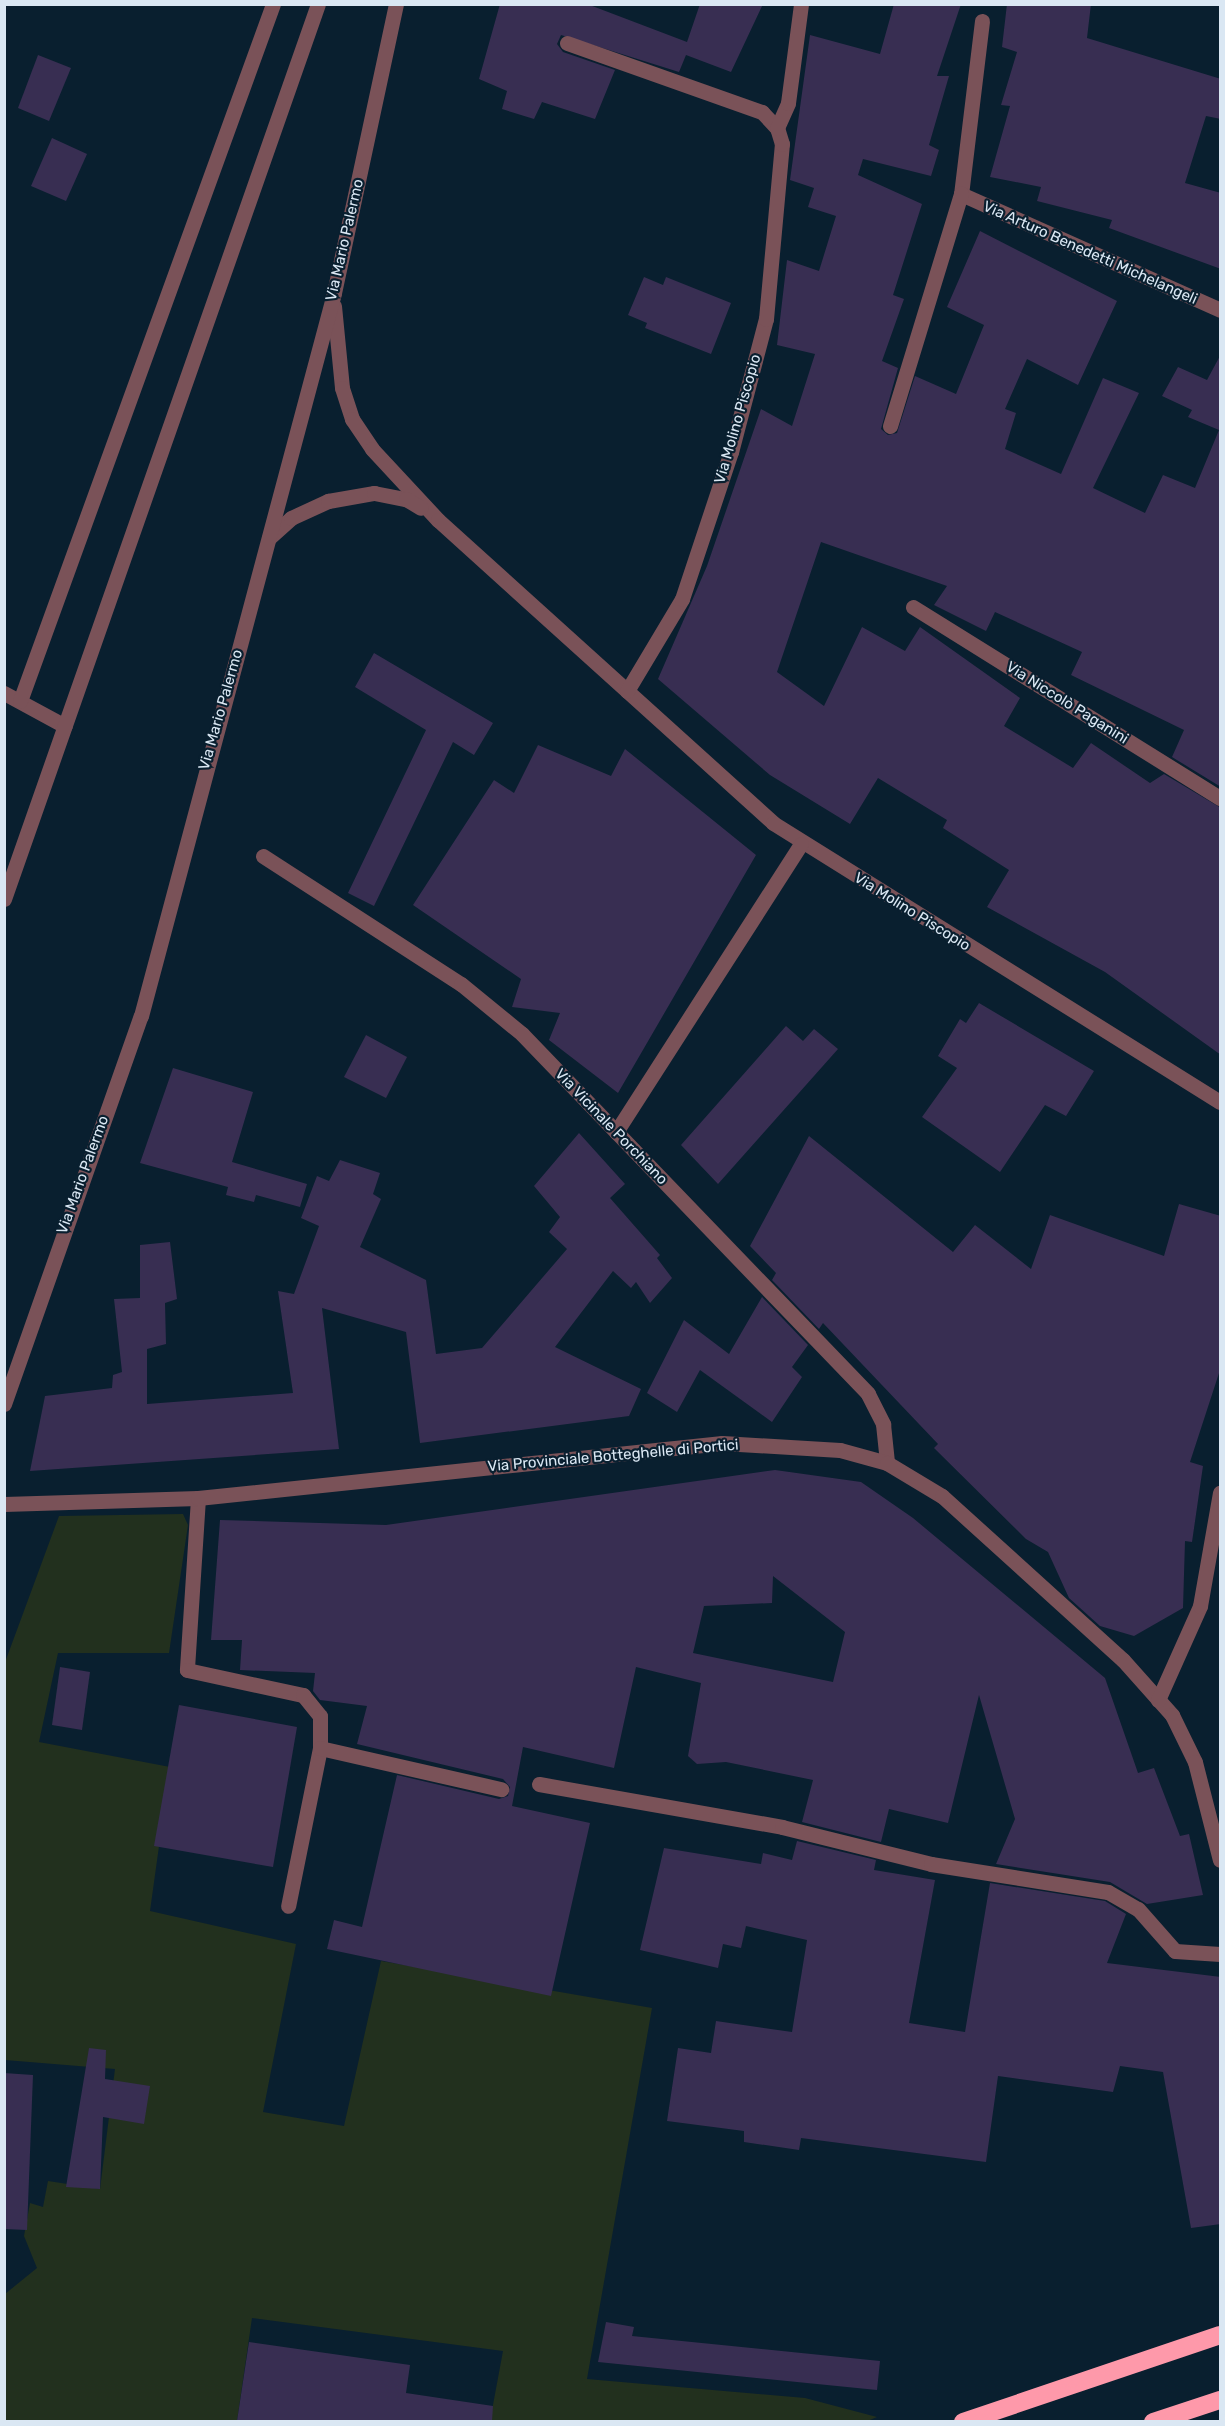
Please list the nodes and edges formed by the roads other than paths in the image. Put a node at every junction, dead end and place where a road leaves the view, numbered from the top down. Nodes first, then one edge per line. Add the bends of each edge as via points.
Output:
1 (273, 4) edge
2 (318, 4) edge
3 (396, 4) edge
4 (801, 4) edge
5 (982, 21) dead end
6 (567, 43) dead end
7 (777, 128) junction
8 (961, 194) junction
9 (334, 292) junction
10 (1221, 310) edge
11 (890, 426) dead end
12 (438, 520) junction
13 (269, 538) junction
14 (913, 607) dead end
15 (627, 691) junction
16 (4, 693) edge
17 (20, 701) junction
18 (65, 726) junction
19 (1221, 798) edge
20 (801, 844) junction
21 (263, 856) dead end
22 (4, 898) edge
23 (1221, 1102) edge
24 (616, 1132) junction
25 (4, 1404) edge
26 (887, 1463) junction
27 (1221, 1493) edge
28 (198, 1498) junction
29 (4, 1504) edge
30 (1158, 1700) junction
31 (320, 1748) junction
32 (539, 1784) dead end
33 (501, 1789) dead end
34 (1221, 1860) edge
35 (288, 1906) dead end
36 (1221, 1954) edge
37 (1221, 2336) edge
38 (1221, 2400) edge
39 (963, 2421) edge
40 (1153, 2421) edge

1 - 17 street
2 - 18 street
3 - 9 street, Via Mario Palermo
4 - 7 street, Via Molino Piscopio via 788,103
5 - 8 street
6 - 7 street via 762,112
7 - 15 street, Via Molino Piscopio via 782,144 766,319 734,441 682,598
8 - 10 street, Via Arturo Benedetti Michelangeli
8 - 11 street
9 - 12 street, Via Molino Piscopio via 336,351 352,419 372,449
9 - 13 street, Via Mario Palermo
12 - 13 street, Via Molino Piscopio via 406,499 374,493 328,501 291,518
12 - 15 street, Via Molino Piscopio
13 - 25 street, Via Mario Palermo via 141,1016
14 - 19 street, Via Niccolò Paganini
15 - 20 street, Via Molino Piscopio
16 - 17 street
17 - 18 street
18 - 22 street
20 - 23 street, Via Molino Piscopio
20 - 24 street
21 - 24 street, Via Vicinale Porchiano via 494,1009
24 - 26 street, Via Vicinale Porchiano via 868,1394 883,1424
26 - 28 street, Via Provinciale Botteghelle di Portici via 840,1450 722,1443
26 - 30 street, Via Provinciale Botteghelle di Portici via 942,1496 1123,1660
27 - 30 street via 1200,1606
28 - 29 street, Via Provinciale Botteghelle di Portici
28 - 31 street via 184,1665 190,1672 303,1695 320,1716
30 - 34 street, Via Provinciale Botteghelle di Portici via 1186,1737
31 - 33 street
31 - 35 street
32 - 36 street via 782,1827 931,1864 1107,1892 1138,1909 1175,1951
37 - 39 highway
38 - 40 highway

